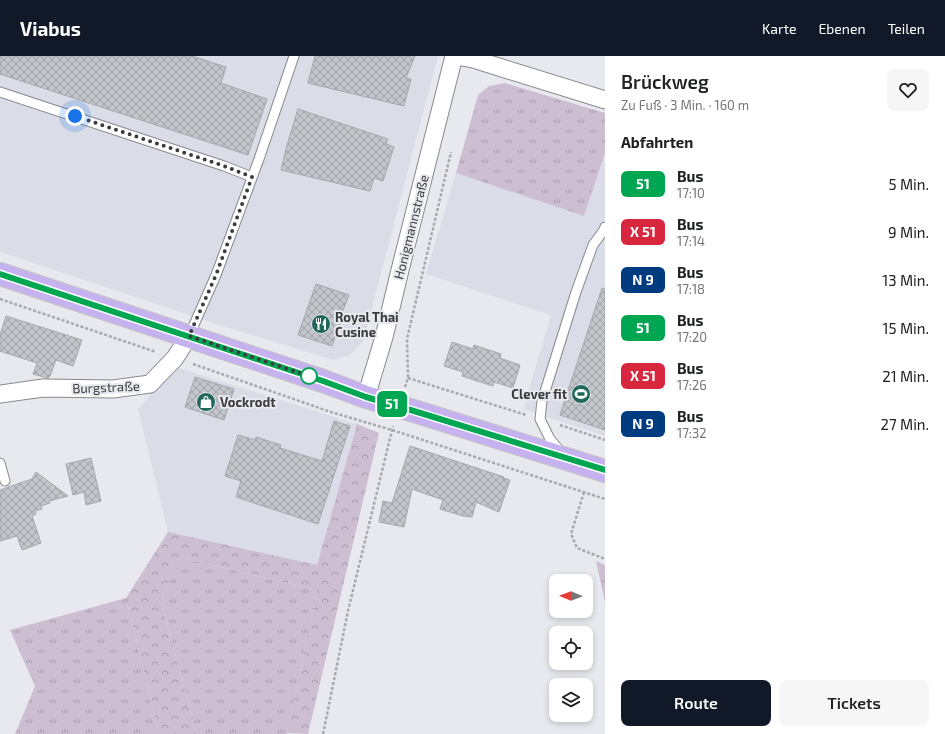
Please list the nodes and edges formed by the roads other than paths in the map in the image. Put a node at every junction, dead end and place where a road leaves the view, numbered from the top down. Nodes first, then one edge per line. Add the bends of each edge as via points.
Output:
1 (294, 56) edge
2 (455, 56) edge
3 (0, 92) edge
4 (605, 100) edge
5 (252, 177) junction
6 (605, 227) edge
7 (0, 274) edge
8 (189, 336) junction
9 (0, 394) edge
10 (366, 397) junction
11 (566, 458) junction
12 (0, 463) edge
13 (605, 470) edge
14 (5, 481) dead end

1 - 5 lane
2 - 4 street via 473,59
2 - 10 street, Honigmannstraße via 384,337
3 - 5 lane
5 - 8 lane via 216,275
6 - 11 lane via 593,245 542,401 540,419 550,439
7 - 8 main road
8 - 9 street, Burgstraße via 175,358 150,384 113,389 43,388
8 - 10 main road
10 - 11 main road
11 - 13 main road
12 - 14 lane

